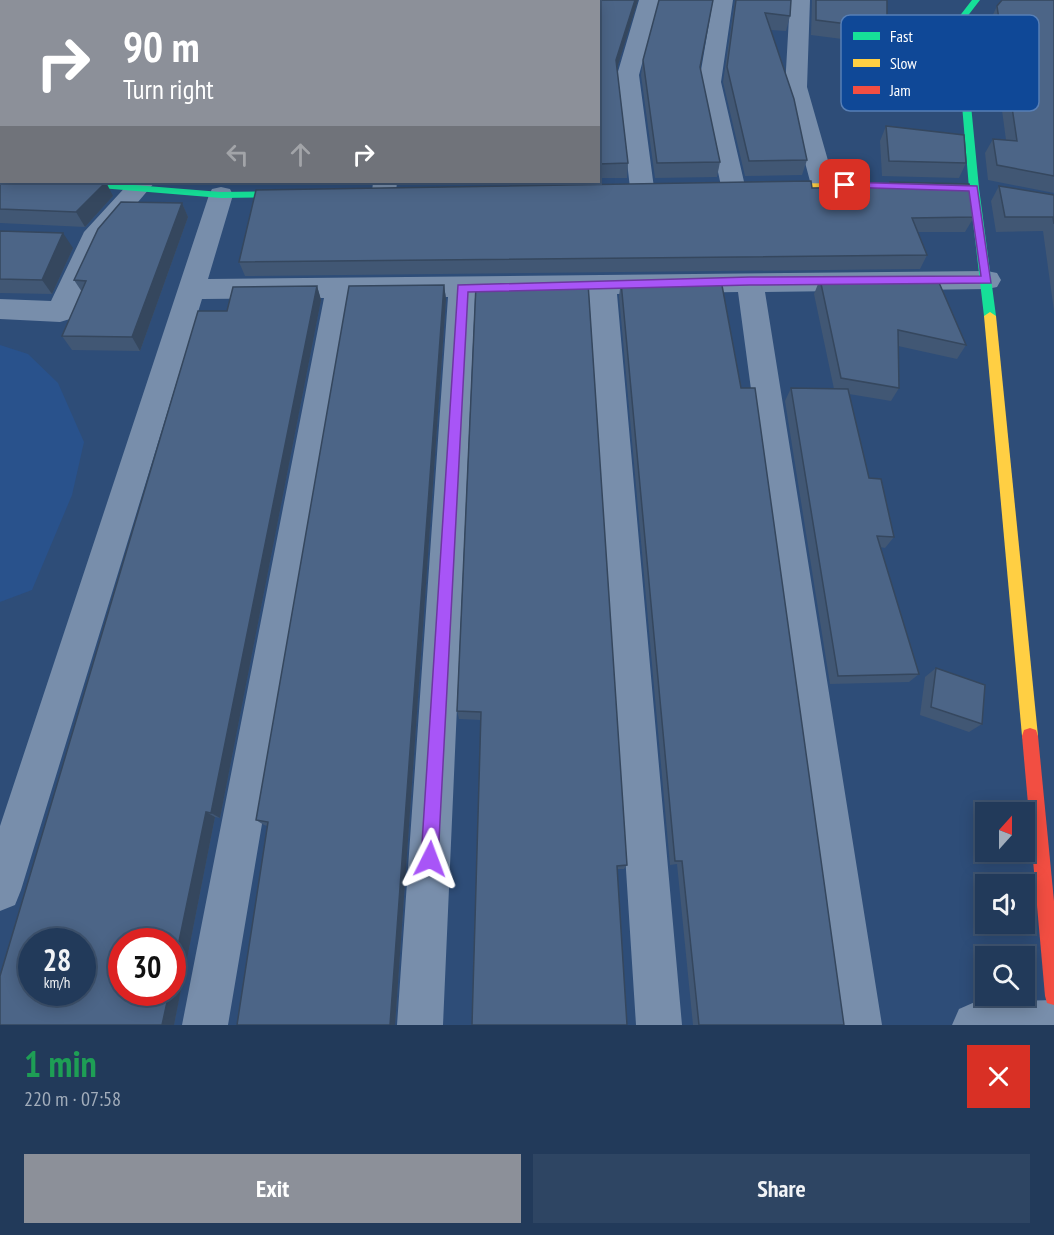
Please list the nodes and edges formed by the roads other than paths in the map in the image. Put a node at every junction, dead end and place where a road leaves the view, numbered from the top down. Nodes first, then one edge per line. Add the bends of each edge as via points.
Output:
1 (649, 0) edge
2 (723, 0) edge
3 (800, 0) edge
4 (975, 0) edge
5 (964, 15) edge
6 (964, 111) edge
7 (89, 183) edge
8 (824, 184) junction
9 (140, 185) edge
10 (738, 186) joint
11 (289, 188) edge
12 (642, 188) edge
13 (968, 188) junction
14 (320, 194) edge
15 (221, 195) junction
16 (987, 280) junction
17 (750, 281) junction
18 (602, 284) junction
19 (462, 288) junction
20 (190, 289) junction
21 (339, 290) junction
22 (0, 309) edge
23 (0, 890) edge
24 (1054, 996) edge
25 (1054, 1023) edge
26 (205, 1025) edge
27 (420, 1025) edge
28 (659, 1025) edge
29 (859, 1025) edge
30 (975, 1025) edge

1 - 12 street via 628,75
2 - 10 street via 710,82
3 - 8 street via 796,87
4 - 5 street
6 - 13 street
7 - 9 street
8 - 10 street
8 - 13 street
9 - 15 street
9 - 22 street via 81,237 60,312
11 - 14 street
11 - 15 street
13 - 16 street
15 - 20 street
16 - 17 street
16 - 24 street
17 - 18 street
17 - 29 street
18 - 19 street
18 - 28 street
19 - 21 street
19 - 27 street
20 - 21 street
20 - 23 street
21 - 26 street
25 - 30 street

